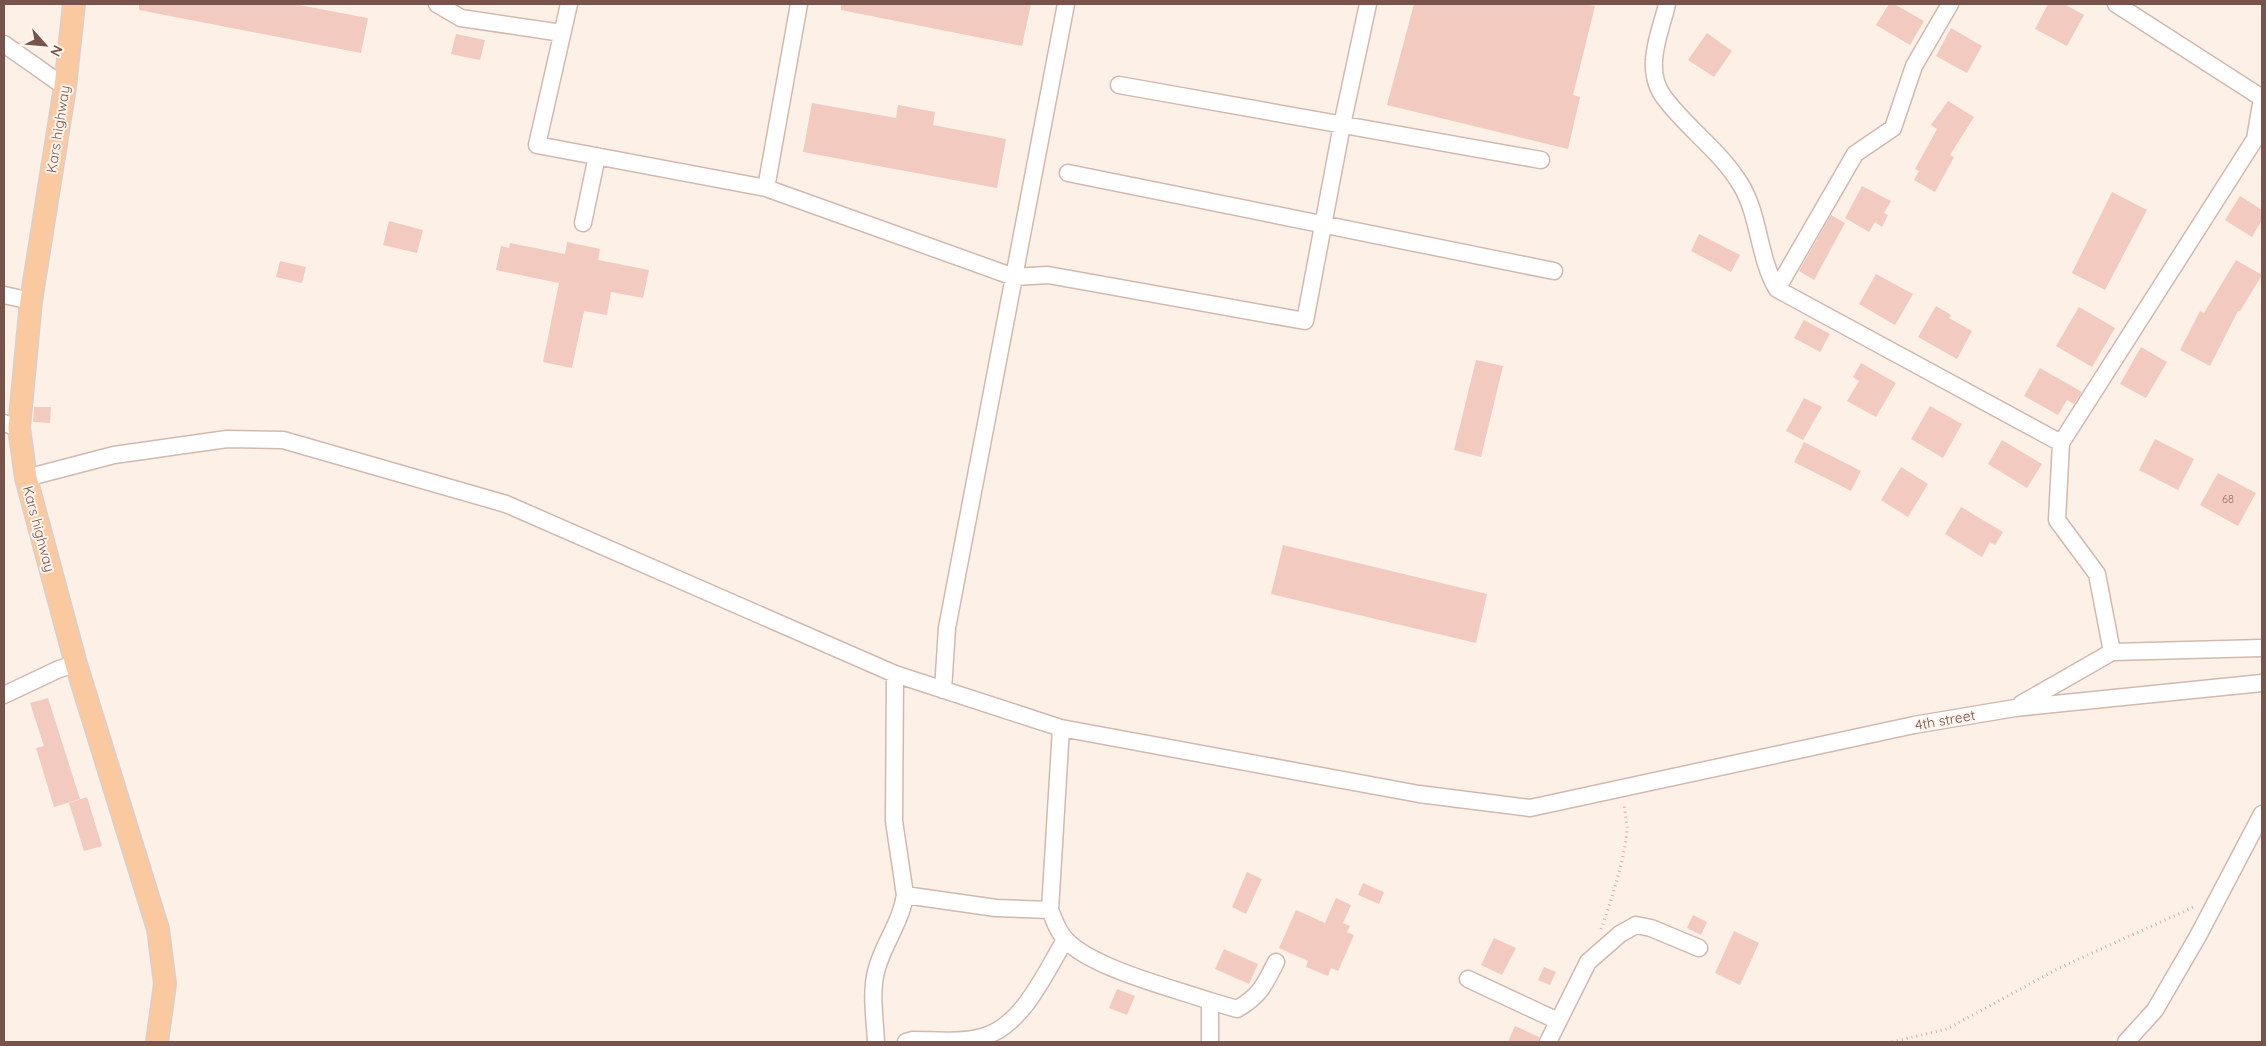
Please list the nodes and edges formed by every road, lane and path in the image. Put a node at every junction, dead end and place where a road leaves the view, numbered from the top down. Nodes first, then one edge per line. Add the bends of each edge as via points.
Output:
1 (74, 4) edge
2 (437, 4) edge
3 (568, 4) edge
4 (799, 4) edge
5 (1066, 4) edge
6 (1368, 4) edge
7 (1667, 4) edge
8 (1950, 4) edge
9 (2116, 4) edge
10 (562, 33) junction
11 (4, 44) edge
12 (1119, 85) dead end
13 (65, 87) junction
14 (2262, 98) edge
15 (1342, 125) junction
16 (2259, 138) edge
17 (596, 156) junction
18 (1541, 160) dead end
19 (1068, 173) dead end
20 (766, 188) junction
21 (583, 223) dead end
22 (1323, 225) junction
23 (1554, 271) dead end
24 (1014, 277) junction
25 (1777, 289) junction
26 (4, 294) edge
27 (31, 301) junction
28 (11, 426) edge
29 (2061, 443) junction
30 (26, 478) junction
31 (2262, 648) edge
32 (2112, 652) junction
33 (76, 664) junction
34 (895, 674) junction
35 (2262, 683) edge
36 (942, 690) junction
37 (4, 696) edge
38 (2015, 708) junction
39 (1060, 728) junction
40 (1627, 786) junction
41 (2262, 814) edge
42 (905, 895) junction
43 (2219, 895) junction
44 (1050, 910) junction
45 (1065, 940) junction
46 (1699, 948) dead end
47 (1276, 962) dead end
48 (1588, 962) junction
49 (1468, 979) dead end
50 (1210, 1001) junction
51 (1558, 1021) junction
52 (157, 1042) edge
53 (876, 1042) edge
54 (906, 1042) edge
55 (1210, 1042) edge
56 (1548, 1042) edge
57 (1892, 1042) edge
58 (2126, 1042) edge

1 - 13 main road, Kars highway
2 - 10 street via 461,18
3 - 10 street
4 - 20 street
5 - 24 street
6 - 15 street
7 - 25 street via 1654,60 1655,78 1662,95 1715,152 1741,186 1752,208 1767,268
8 - 25 street via 1914,66 1893,128 1855,154
9 - 14 street
10 - 17 street via 537,145
11 - 13 street
12 - 15 street
13 - 27 main road, Kars highway
14 - 16 street
15 - 18 street
15 - 22 street
16 - 29 street
17 - 20 street
17 - 21 street
19 - 22 street
20 - 24 street
22 - 23 street
22 - 24 street via 1305,321 1048,275
24 - 36 street via 947,628
25 - 29 street
26 - 27 street
27 - 28 main road, Kars highway
28 - 30 main road, Kars highway
29 - 32 street via 2056,520 2097,574
30 - 33 main road, Kars highway
30 - 34 street, 4th street via 114,454 227,439 283,440 506,504
31 - 32 street
32 - 38 street
33 - 37 street
33 - 52 main road, Kars highway via 158,929 165,984
34 - 36 street, 4th street
34 - 42 street via 894,821
35 - 38 street, 4th street
36 - 39 street, 4th street
38 - 40 street, 4th street via 1914,725
39 - 40 street, 4th street via 1419,794 1530,808
39 - 44 street
40 - 48 path via 1627,828 1620,865 1608,910
41 - 43 street
42 - 44 street via 996,908
42 - 53 street via 900,916 876,970
43 - 57 path via 2059,968 1947,1029
43 - 58 street via 2155,1010
44 - 45 street
45 - 50 street via 1102,964
45 - 54 street via 1017,1016 1006,1026 982,1038
46 - 48 street via 1652,928 1636,926 1620,934
47 - 50 street via 1259,993 1248,1003 1237,1009
48 - 51 street
49 - 51 street
50 - 55 street
51 - 56 street

